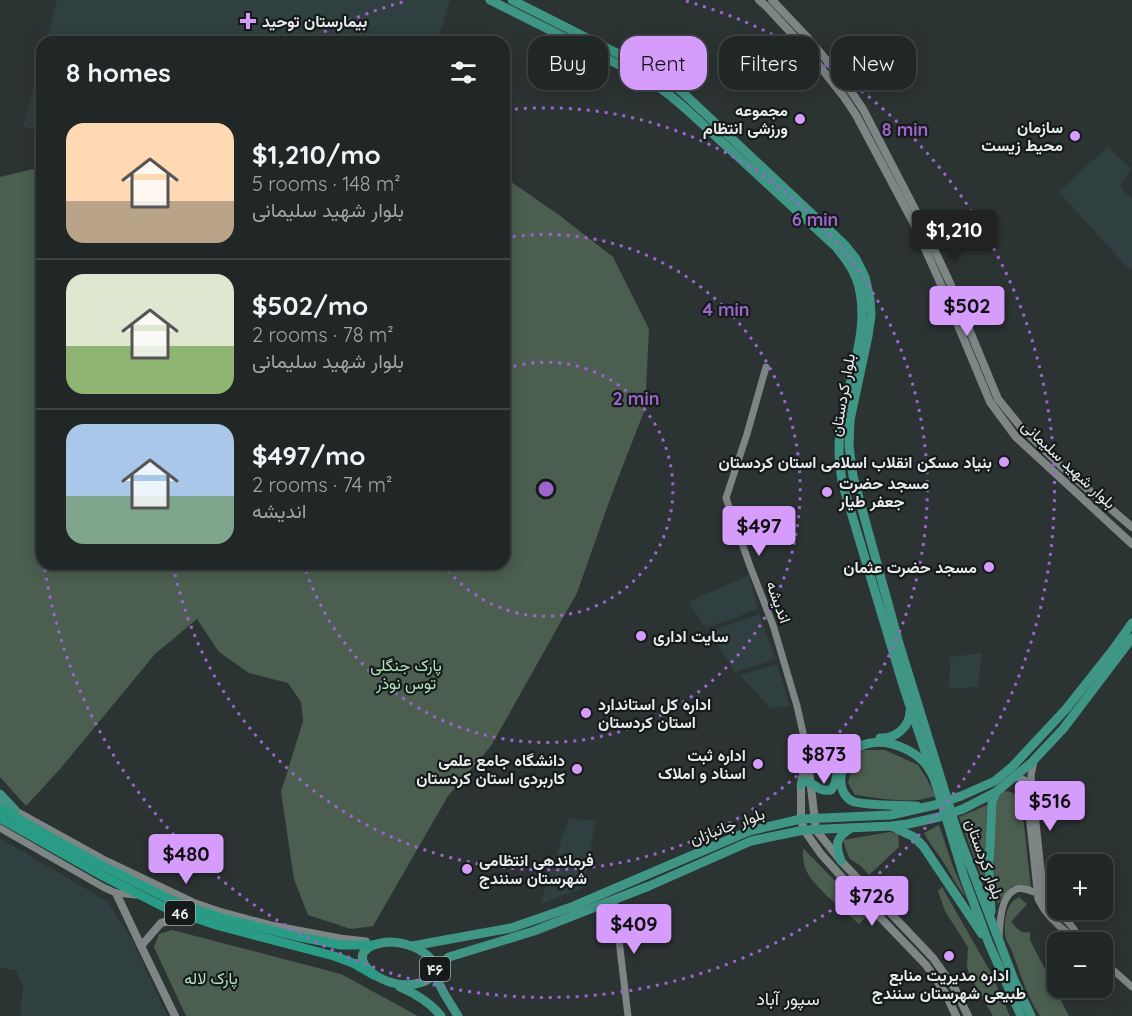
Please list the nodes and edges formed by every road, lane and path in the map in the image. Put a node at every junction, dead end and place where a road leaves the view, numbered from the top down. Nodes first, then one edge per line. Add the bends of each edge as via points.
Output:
1 (490, 0) edge
2 (512, 0) edge
3 (759, 0) edge
4 (772, 0) edge
5 (899, 188) junction
6 (973, 352) junction
7 (766, 367) dead end
8 (851, 396) junction
9 (1132, 527) edge
10 (1132, 544) edge
11 (1132, 623) edge
12 (1132, 638) edge
13 (907, 684) junction
14 (910, 708) junction
15 (806, 746) junction
16 (1035, 759) junction
17 (934, 777) junction
18 (1015, 777) junction
19 (811, 784) junction
20 (801, 785) junction
21 (996, 792) junction
22 (0, 794) edge
23 (0, 802) edge
24 (933, 805) junction
25 (0, 808) edge
26 (15, 810) junction
27 (0, 818) edge
28 (813, 818) junction
29 (801, 819) junction
30 (891, 826) junction
31 (852, 827) junction
32 (0, 828) edge
33 (804, 830) junction
34 (816, 830) junction
35 (841, 861) junction
36 (107, 878) junction
37 (116, 893) junction
38 (1037, 893) junction
39 (141, 896) junction
40 (613, 900) junction
41 (1001, 912) junction
42 (189, 916) junction
43 (249, 919) junction
44 (992, 921) junction
45 (263, 930) junction
46 (1067, 932) edge
47 (1077, 932) edge
48 (999, 940) junction
49 (441, 942) junction
50 (377, 944) junction
51 (341, 945) junction
52 (989, 945) junction
53 (141, 946) junction
54 (412, 946) junction
55 (449, 957) junction
56 (341, 958) junction
57 (1113, 970) edge
58 (434, 971) junction
59 (374, 975) junction
60 (390, 982) junction
61 (1132, 987) edge
62 (445, 995) junction
63 (433, 1006) junction
64 (175, 1016) edge
65 (441, 1016) edge
66 (458, 1016) edge
67 (628, 1016) edge
68 (956, 1016) edge
69 (968, 1016) edge
70 (1021, 1016) edge
71 (1031, 1016) edge

1 - 8 main road, بلوار کردستان via 648,80 836,247 857,279 862,302
2 - 8 main road, بلوار کردستان via 654,72 680,90 845,245 865,277 871,315
3 - 5 main road, بلوار شهید سلیمانی via 806,49 844,97
4 - 5 main road, بلوار شهید سلیمانی via 808,38 862,109
5 - 6 main road, بلوار شهید سلیمانی
6 - 9 main road, بلوار شهید سلیمانی via 998,399 1020,426
6 - 10 main road, بلوار شهید سلیمانی via 990,402 1016,437
7 - 15 street, اندیشه via 726,498 773,625
8 - 13 main road, بلوار کردستان via 839,449 842,482
11 - 24 main road, بلوار جانبازان via 1066,709 1012,767 995,781
12 - 16 main road, بلوار جانبازان via 1063,729
13 - 14 main road, بلوار کردستان
13 - 44 main road, بلوار کردستان
14 - 17 main road, بلوار کردستان
14 - 19 main road via 910,718 897,734 870,738 852,747 841,760 831,790 822,791
15 - 19 main road, اندیشه
15 - 20 main road, اندیشه
16 - 18 main road, بلوار جانبازان
16 - 47 street via 1031,776 1044,897
17 - 24 main road, بلوار کردستان via 915,755 879,741 863,744 849,754 840,784 847,797 859,803
17 - 52 main road, بلوار کردستان
18 - 21 main road, بلوار جانبازان
18 - 38 street via 1025,780
19 - 20 main road via 804,781
19 - 28 main road, اندیشه
20 - 29 main road, اندیشه
21 - 30 main road, بلوار جانبازان via 939,817
21 - 44 main road via 992,802 989,866
22 - 26 main road
23 - 26 street
24 - 28 main road, بلوار جانبازان via 891,815
25 - 45 highway, 46 via 170,899
26 - 43 street via 172,892
27 - 36 highway, 46
28 - 29 main road, بلوار جانبازان
28 - 34 main road, اندیشه
29 - 33 main road, اندیشه
29 - 49 main road, بلوار جانبازان via 749,831 574,906 511,928
30 - 31 main road, بلوار جانبازان
30 - 52 main road via 923,846
31 - 34 main road, بلوار جانبازان
31 - 35 main road via 837,843
32 - 37 street
33 - 34 main road, بلوار جانبازان
33 - 40 main road, بلوار جانبازان via 751,841
33 - 68 main road via 835,870 926,966
34 - 35 main road
35 - 69 main road via 933,958
36 - 37 street
36 - 39 highway, 46
37 - 39 street
37 - 53 main road
38 - 41 street via 1018,889 1005,901
38 - 46 street via 1047,913
39 - 42 highway, 46
40 - 55 main road, بلوار جانبازان via 524,935
40 - 67 street
41 - 44 street
41 - 48 street
42 - 53 main road via 160,923
42 - 56 highway, 46
43 - 45 street
43 - 50 street
44 - 48 main road, بلوار کردستان
45 - 51 highway, 46
48 - 71 main road, بلوار کردستان
49 - 54 main road, بلوار جانبازان
49 - 55 main road via 439,950
50 - 51 highway, 46
50 - 54 main road, ۴۶
50 - 59 main road via 367,949 363,959
51 - 56 highway
52 - 70 main road, بلوار کردستان
53 - 64 main road
54 - 58 main road, ۴۶ via 430,957
55 - 58 main road, بلوار جانبازان
56 - 59 highway, 46
57 - 61 street
58 - 60 main road, ۴۶ via 430,978 417,984
58 - 62 main road
59 - 60 main road, ۴۶
60 - 63 main road
62 - 63 main road via 437,995
62 - 66 main road
63 - 65 main road

